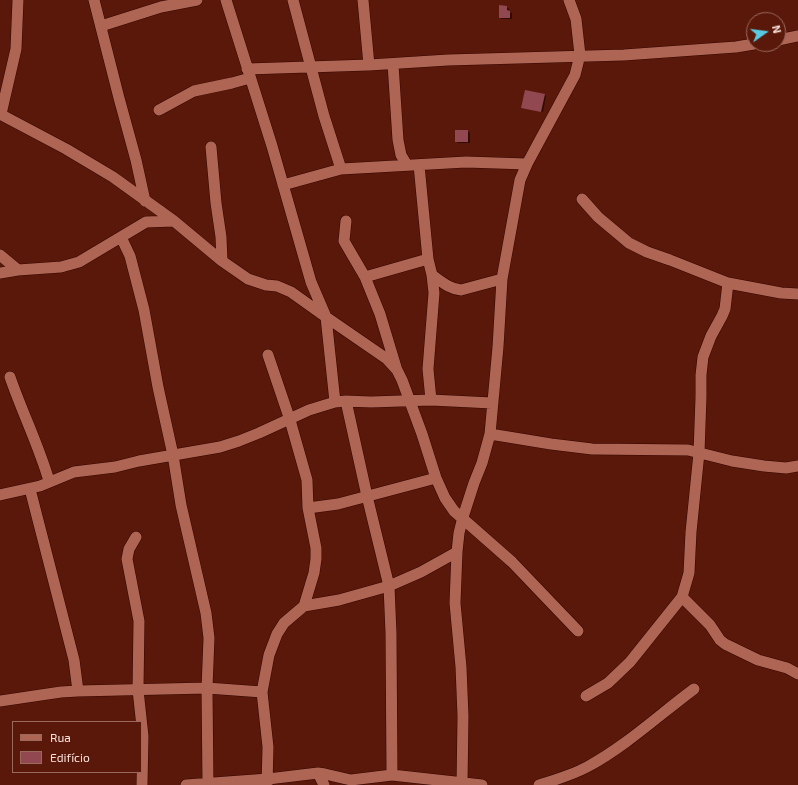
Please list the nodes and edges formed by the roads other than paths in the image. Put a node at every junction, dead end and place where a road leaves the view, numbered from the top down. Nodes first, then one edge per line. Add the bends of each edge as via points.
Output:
1 (18, 0) edge
2 (94, 0) edge
3 (197, 0) edge
4 (226, 0) edge
5 (293, 0) edge
6 (363, 0) edge
7 (569, 0) edge
8 (160, 3) edge
9 (101, 26) junction
10 (798, 36) edge
11 (786, 38) edge
12 (746, 45) edge
13 (580, 55) junction
14 (393, 64) junction
15 (369, 65) junction
16 (311, 67) junction
17 (249, 73) junction
18 (160, 110) dead end
19 (0, 114) edge
20 (211, 147) dead end
21 (401, 155) junction
22 (527, 164) junction
23 (407, 165) junction
24 (419, 165) junction
25 (395, 166) junction
26 (341, 169) junction
27 (283, 185) junction
28 (582, 199) dead end
29 (147, 203) junction
30 (174, 221) junction
31 (346, 221) dead end
32 (146, 222) junction
33 (121, 237) junction
34 (0, 255) edge
35 (428, 259) junction
36 (222, 261) junction
37 (18, 270) junction
38 (0, 273) edge
39 (432, 275) junction
40 (365, 276) junction
41 (502, 279) junction
42 (728, 283) junction
43 (798, 294) edge
44 (326, 317) junction
45 (268, 355) dead end
46 (397, 370) junction
47 (10, 377) dead end
48 (409, 400) junction
49 (431, 400) junction
50 (341, 402) junction
51 (492, 403) junction
52 (290, 420) junction
53 (490, 434) junction
54 (699, 453) junction
55 (173, 455) junction
56 (798, 466) edge
57 (436, 478) junction
58 (49, 481) junction
59 (30, 488) junction
60 (0, 495) edge
61 (367, 496) junction
62 (308, 508) junction
63 (463, 517) junction
64 (136, 537) dead end
65 (457, 552) junction
66 (389, 586) junction
67 (682, 598) junction
68 (304, 606) junction
69 (578, 632) dead end
70 (798, 674) edge
71 (207, 688) junction
72 (694, 689) dead end
73 (138, 690) junction
74 (78, 691) junction
75 (262, 692) junction
76 (586, 696) dead end
77 (0, 701) edge
78 (141, 721) edge
79 (142, 727) edge
80 (318, 773) junction
81 (392, 775) junction
82 (268, 782) edge
83 (208, 784) edge
84 (462, 784) edge
85 (142, 785) edge
86 (186, 785) edge
87 (324, 785) edge
88 (482, 785) edge
89 (539, 785) edge

1 - 19 street via 16,49
2 - 9 street
3 - 8 street
4 - 17 street
5 - 16 street
6 - 15 street
7 - 13 street via 576,19
8 - 9 street
9 - 29 street
10 - 11 street
12 - 13 street via 624,55
13 - 14 street
13 - 22 street via 575,75
14 - 15 street
14 - 21 street
15 - 16 street
16 - 17 street
16 - 26 street
17 - 18 street via 232,83 194,92
17 - 27 street
19 - 29 street via 107,173
20 - 36 street
21 - 23 street
21 - 25 street
22 - 24 street via 466,162
22 - 41 street via 520,180
23 - 24 street
23 - 25 street
24 - 35 street
25 - 26 street
26 - 27 street
27 - 44 street via 311,282
28 - 42 street via 629,244
29 - 30 street
29 - 32 street
30 - 32 street
30 - 36 street
31 - 40 street via 344,241
32 - 33 street
33 - 37 street via 79,262 61,267
33 - 55 street via 130,256 144,310
34 - 37 street
35 - 39 street
35 - 40 street
36 - 44 street via 248,279 291,292
37 - 38 street
39 - 41 street via 456,290
39 - 49 street via 434,304 428,352
40 - 46 street
41 - 51 street
42 - 43 street
42 - 54 street via 725,309 703,357
44 - 46 street via 387,359
44 - 50 street
45 - 52 street
46 - 48 street
47 - 58 street
48 - 49 street
48 - 50 street
48 - 57 street
49 - 51 street
50 - 52 street via 323,405
50 - 61 street
51 - 53 street
52 - 55 street via 239,441
52 - 62 street via 307,480
53 - 54 street via 592,449 675,449
53 - 63 street
54 - 56 street via 764,466
54 - 67 street via 689,573
55 - 58 street via 115,467 74,472
55 - 71 street via 206,613
57 - 61 street
57 - 63 street via 445,498
58 - 59 street
59 - 60 street
59 - 74 street via 74,660
61 - 62 street via 338,504
61 - 66 street
62 - 68 street via 316,559
63 - 65 street
63 - 69 street via 512,562
64 - 73 street via 127,559 139,622
65 - 66 street
65 - 84 street via 455,603 462,688
66 - 68 street via 339,600
66 - 81 street
67 - 70 street via 710,625 725,644 758,660 787,668
67 - 76 street via 630,662 608,682
68 - 75 street via 284,623 277,634 269,656
71 - 73 street
71 - 75 street
71 - 83 street
72 - 89 street via 621,745 587,767
73 - 74 street
73 - 78 street
74 - 77 street
75 - 82 street via 268,747
79 - 85 street
80 - 81 street via 351,780
80 - 82 street
80 - 87 street
81 - 84 street
82 - 83 street
83 - 86 street
84 - 88 street

